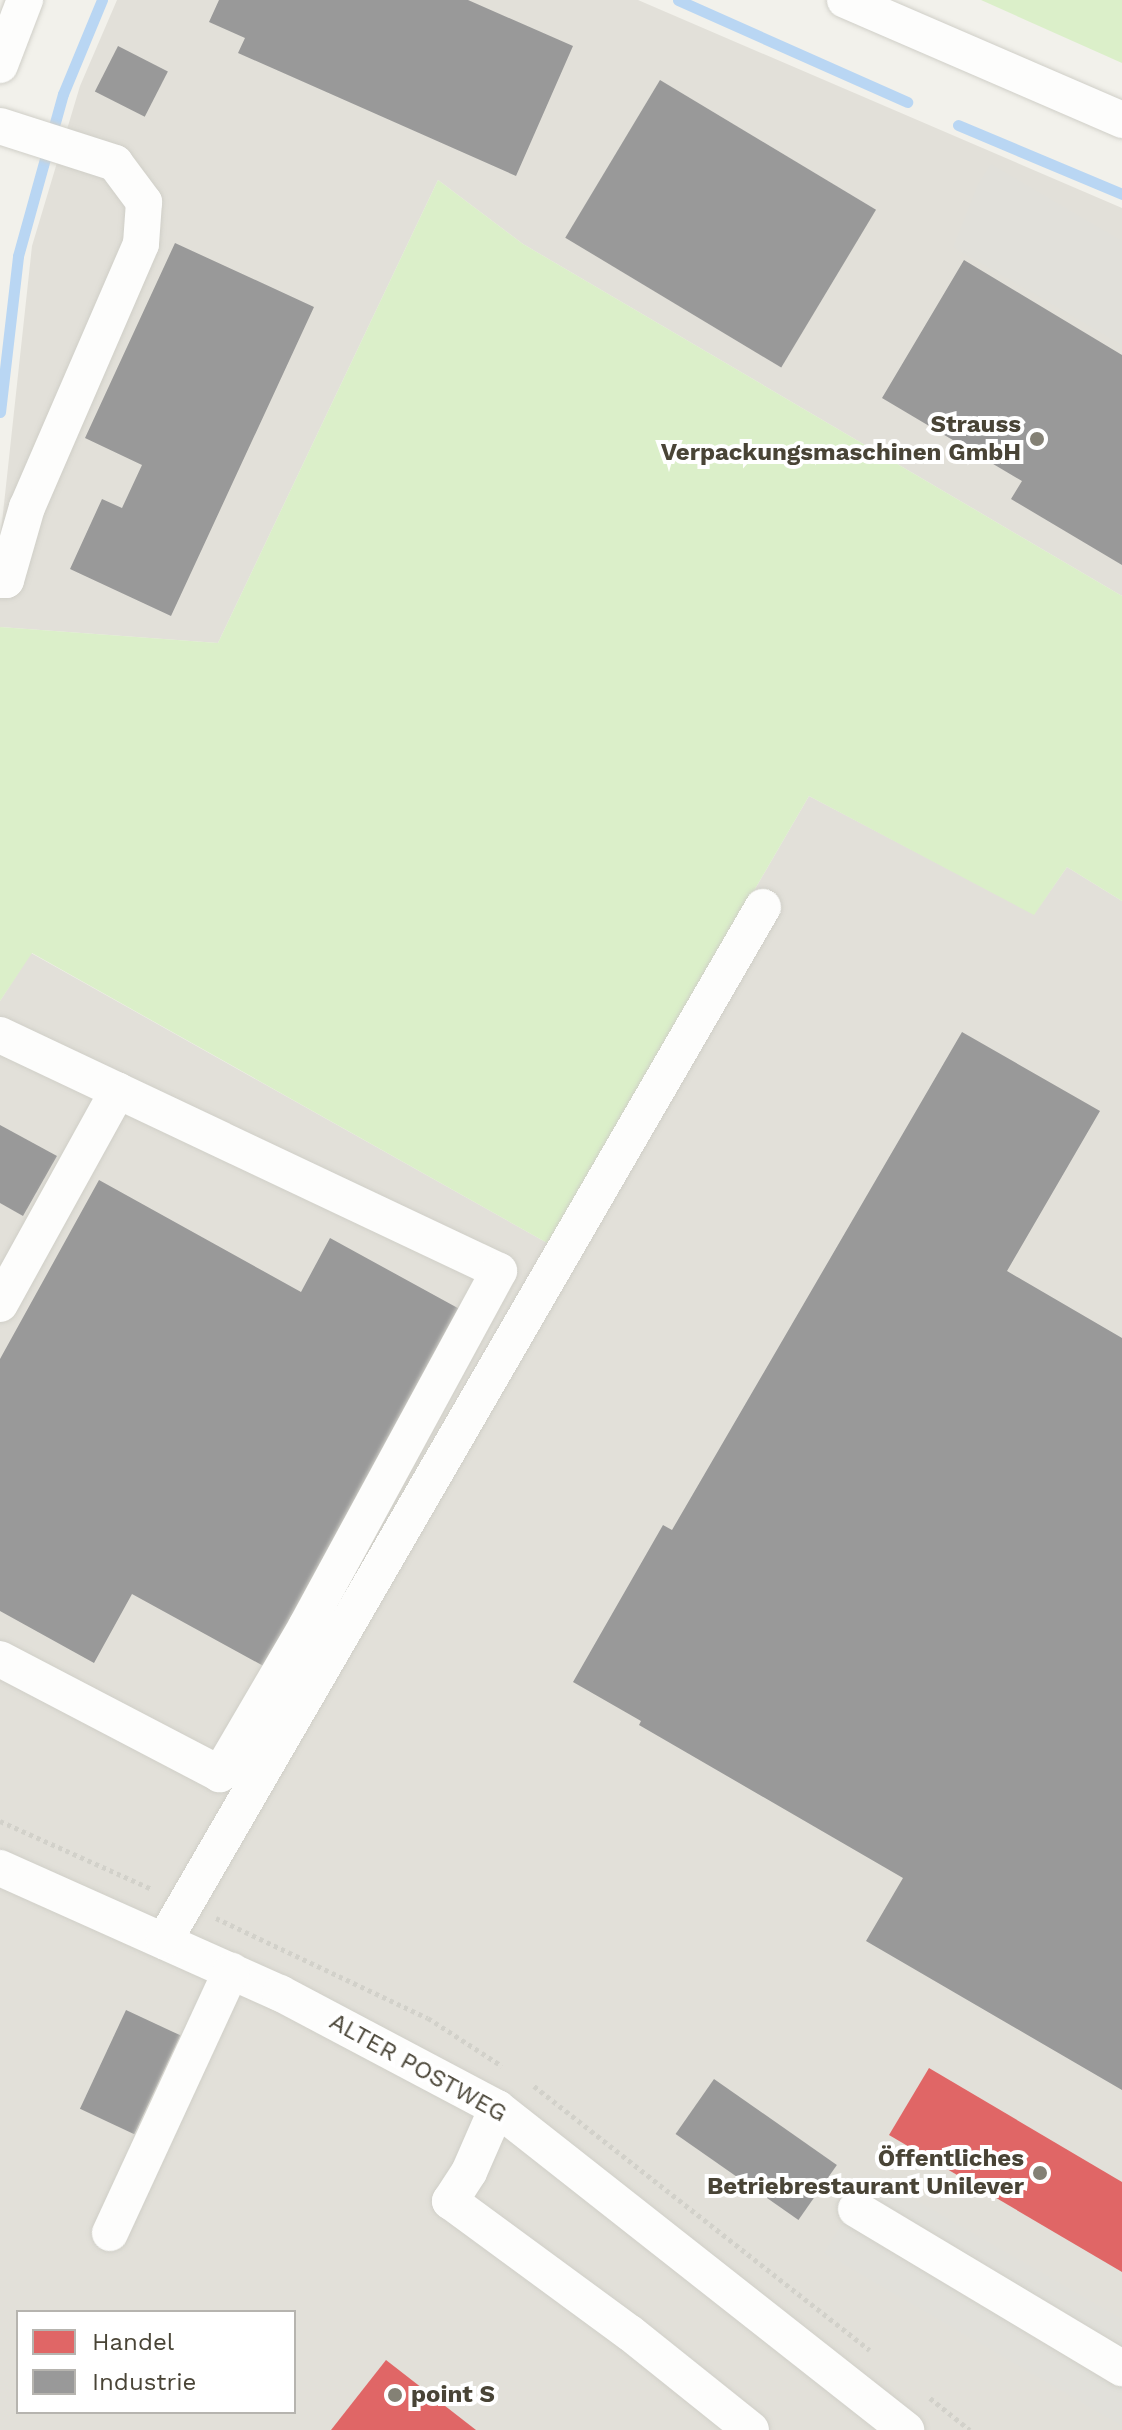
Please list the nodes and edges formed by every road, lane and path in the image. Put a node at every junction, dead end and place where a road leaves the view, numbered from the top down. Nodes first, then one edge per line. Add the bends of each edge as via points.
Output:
1 (25, 0) edge
2 (845, 0) edge
3 (2, 52) edge
4 (1122, 120) edge
5 (0, 126) edge
6 (0, 580) edge
7 (763, 907) dead end
8 (0, 1035) edge
9 (118, 1090) junction
10 (0, 1304) edge
11 (0, 1659) edge
12 (0, 1868) edge
13 (164, 1941) junction
14 (231, 1971) junction
15 (497, 2108) junction
16 (856, 2209) dead end
17 (110, 2233) dead end
18 (1122, 2368) edge
19 (751, 2430) edge
20 (906, 2430) edge

1 - 3 street
2 - 4 street
5 - 6 street via 115,163 144,202 141,244 27,507 6,580
7 - 13 street
8 - 9 street
9 - 10 street
9 - 11 street via 499,1271 220,1774
12 - 13 street, ALTER POSTWEG
13 - 14 street, ALTER POSTWEG
14 - 15 street, ALTER POSTWEG
14 - 17 street
15 - 19 street via 450,2201
15 - 20 street, ALTER POSTWEG
16 - 18 street

